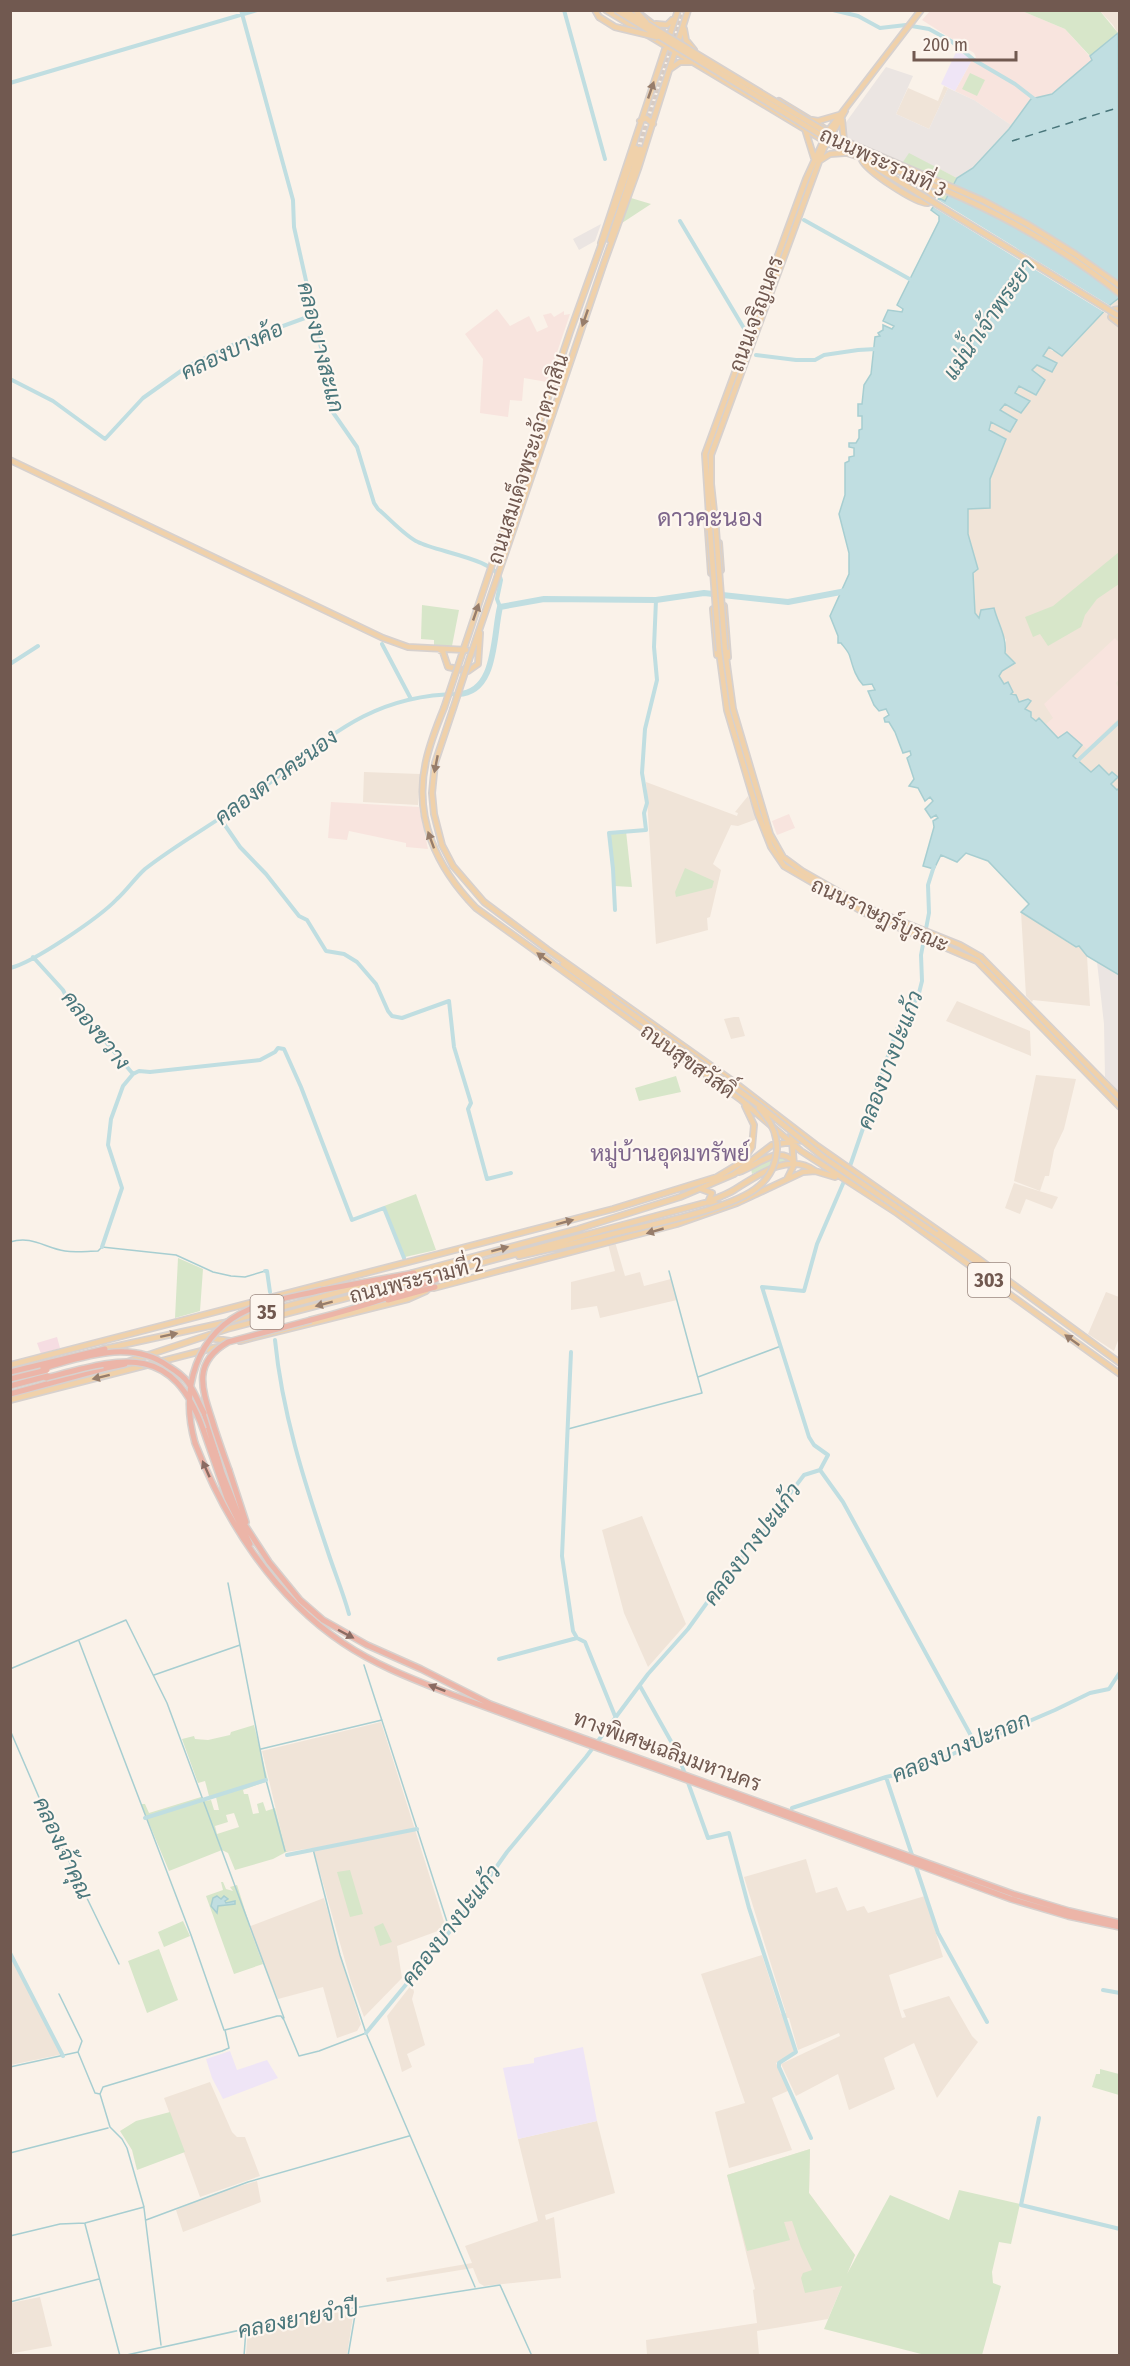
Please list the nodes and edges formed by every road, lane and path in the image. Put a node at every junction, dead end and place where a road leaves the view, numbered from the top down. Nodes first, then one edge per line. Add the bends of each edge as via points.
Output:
1 (595, 10) edge
2 (606, 10) edge
3 (616, 10) edge
4 (624, 10) edge
5 (688, 10) edge
6 (921, 10) edge
7 (634, 12) edge
8 (677, 13) edge
9 (684, 23) junction
10 (631, 24) junction
11 (656, 24) junction
12 (650, 26) junction
13 (663, 32) junction
14 (669, 35) junction
15 (654, 38) junction
16 (663, 38) junction
17 (679, 41) junction
18 (665, 44) junction
19 (694, 50) junction
20 (675, 51) junction
21 (661, 59) junction
22 (697, 63) junction
23 (669, 71) junction
24 (840, 118) junction
25 (810, 120) junction
26 (640, 121) junction
27 (653, 124) junction
28 (805, 129) junction
29 (830, 132) junction
30 (825, 141) junction
31 (845, 142) junction
32 (852, 149) junction
33 (847, 153) junction
34 (861, 158) junction
35 (816, 161) junction
36 (596, 260) junction
37 (604, 262) junction
38 (1119, 286) edge
39 (1119, 294) edge
40 (1119, 309) edge
41 (1118, 316) edge
42 (754, 318) junction
43 (761, 320) junction
44 (1119, 324) edge
45 (10, 460) edge
46 (708, 512) junction
47 (714, 514) junction
48 (713, 530) junction
49 (480, 628) junction
50 (439, 649) junction
51 (464, 650) junction
52 (472, 651) junction
53 (722, 651) junction
54 (461, 657) joint
55 (469, 660) joint
56 (728, 664) junction
57 (721, 666) junction
58 (738, 737) junction
59 (458, 872) junction
60 (450, 877) junction
61 (829, 890) junction
62 (548, 950) junction
63 (979, 959) junction
64 (1005, 983) junction
65 (743, 1098) junction
66 (1119, 1098) edge
67 (1119, 1107) edge
68 (784, 1120) junction
69 (791, 1124) junction
70 (776, 1132) junction
71 (810, 1140) junction
72 (791, 1142) junction
73 (816, 1145) junction
74 (809, 1157) junction
75 (742, 1162) junction
76 (794, 1164) junction
77 (744, 1170) junction
78 (815, 1171) junction
79 (734, 1174) junction
80 (787, 1179) junction
81 (747, 1180) junction
82 (843, 1180) junction
83 (701, 1190) junction
84 (708, 1202) junction
85 (696, 1205) junction
86 (731, 1205) junction
87 (720, 1209) junction
88 (508, 1237) junction
89 (522, 1244) junction
90 (526, 1255) junction
91 (489, 1262) junction
92 (462, 1268) junction
93 (502, 1271) junction
94 (414, 1273) junction
95 (435, 1287) junction
96 (1028, 1297) junction
97 (224, 1310) junction
98 (340, 1313) junction
99 (223, 1323) junction
100 (227, 1329) junction
101 (203, 1337) junction
102 (219, 1339) junction
103 (236, 1342) junction
104 (210, 1349) junction
105 (1119, 1363) edge
106 (10, 1365) edge
107 (1119, 1374) edge
108 (10, 1375) edge
109 (10, 1390) edge
110 (10, 1400) edge
111 (249, 1532) junction
112 (256, 1556) junction
113 (1119, 1923) edge
114 (1119, 1927) edge

1 - 16 main road, bridge via 603,21 615,27
2 - 10 main road
3 - 16 main road, ถนนพระรามที่ 3, bridge
4 - 12 main road, ถนนพระรามที่ 3, bridge
5 - 9 main road, ถนนสมเด็จพระเจ้าตากสิน
6 - 24 main road, ถนนเจริญนคร
7 - 10 main road via 636,22
7 - 11 main road
7 - 12 main road, bridge
7 - 13 main road
8 - 11 main road via 667,25
8 - 14 main road, ถนนสมเด็จพระเจ้าตากสิน
9 - 17 main road, ถนนสมเด็จพระเจ้าตากสิน
9 - 19 main road via 686,39
10 - 15 main road
11 - 13 main road
12 - 38 main road, ถนนพระรามที่ 3, bridge via 831,135 1027,224
13 - 14 main road
14 - 17 main road
14 - 18 main road, ถนนสมเด็จพระเจ้าตากสิน
15 - 18 main road
15 - 21 main road via 660,46
16 - 39 main road, ถนนพระรามที่ 3, bridge via 829,140 1026,231
17 - 19 main road
17 - 20 main road, ถนนสมเด็จพระเจ้าตากสิน
18 - 20 main road
18 - 21 main road, ถนนสมเด็จพระเจ้าตากสิน
19 - 25 main road
20 - 22 main road
20 - 23 main road, ถนนสมเด็จพระเจ้าตากสิน
26 -> 21 main road, ถนนสมเด็จพระเจ้าตากสิน
22 - 23 main road via 680,62
22 - 28 main road
23 - 27 main road, ถนนสมเด็จพระเจ้าตากสิน
24 - 25 main road
24 - 29 main road, ถนนเจริญนคร
24 - 31 main road
25 - 29 main road
26 - 27 main road via 646,118
26 - 36 main road, ถนนสมเด็จพระเจ้าตากสิน
27 - 37 main road, ถนนสมเด็จพระเจ้าตากสิน
28 - 30 main road
28 - 35 main road
29 - 30 main road, ถนนเจริญนคร
29 - 31 main road
30 - 33 main road
30 - 35 main road, ถนนเจริญนคร
31 - 32 main road
32 - 34 main road
32 - 34 main road via 890,165 924,187 932,197 926,204 919,201 871,171
33 - 34 main road
33 - 35 main road via 830,153
34 - 41 main road, bridge
35 - 42 main road, ถนนเจริญนคร
35 - 43 main road, ถนนเจริญนคร
36 - 37 main road, ถนนสมเด็จพระเจ้าตากสิน via 638,148
51 -> 36 main road, ถนนสมเด็จพระเจ้าตากสิน
37 -> 49 main road, ถนนสมเด็จพระเจ้าตากสิน
40 - 44 main road via 1111,317
42 - 43 main road
42 - 46 main road, ถนนเจริญนคร via 705,454
43 - 47 main road, ถนนเจริญนคร via 711,455
45 - 50 main road via 383,639 408,647
46 - 47 main road via 711,573 721,570
46 - 48 main road, ถนนเจริญนคร
47 - 48 main road, ถนนเจริญนคร
48 - 53 main road, ถนนราษฎร์บูรณะ, bridge
49 - 50 main road via 479,658 474,669 450,668
49 - 52 main road, ถนนสมเด็จพระเจ้าตากสิน
50 - 51 main road
51 - 52 main road
51 - 54 main road, ถนนสมเด็จพระเจ้าตากสิน
52 - 55 main road, ถนนสมเด็จพระเจ้าตากสิน
53 - 56 main road, ถนนราษฎร์บูรณะ
53 - 57 main road, ถนนราษฎร์บูรณะ
60 -> 54 main road, ถนนสุขสวัสดิ์, bridge via 429,838 423,800 426,761
55 -> 59 main road, ถนนสุขสวัสดิ์, bridge via 435,763 432,793 439,835
56 - 57 main road via 725,608 714,607
56 - 58 main road, ถนนราษฎร์บูรณะ
57 - 58 main road, ถนนราษฎร์บูรณะ via 727,711
58 - 61 main road, ถนนราษฎร์บูรณะ via 770,834 783,857
59 - 60 main road
59 - 62 main road, ถนนสุขสวัสดิ์ via 484,902
65 -> 60 main road, ถนนสุขสวัสดิ์ / 303 via 494,922 476,908
61 - 63 main road, ถนนราษฎร์บูรณะ via 908,933
61 - 63 main road, ถนนราษฎร์บูรณะ via 960,945
62 - 65 main road, bridge
62 - 68 main road, ถนนสุขสวัสดิ์ / 303
63 - 64 main road, ถนนราษฎร์บูรณะ
64 - 66 main road, ถนนราษฎร์บูรณะ
64 - 67 main road, ถนนราษฎร์บูรณะ
65 - 70 main road, ถนนสุขสวัสดิ์ / 303
65 - 75 main road via 754,1132 752,1146
65 - 90 main road, bridge via 761,1110 776,1139 774,1163 760,1186 716,1207
65 - 96 main road, 303, bridge via 760,1106 823,1157
68 - 69 main road, ถนนสุขสวัสดิ์ / 303
68 - 70 main road via 782,1130
69 - 71 main road, ถนนสุขสวัสดิ์ / 303
69 - 72 main road
70 - 72 main road, ถนนสุขสวัสดิ์ / 303
71 - 72 main road, ถนนพระรามที่ 2 / 35
71 - 73 main road, ถนนสุขสวัสดิ์ / 303
72 - 74 main road, ถนนสุขสวัสดิ์ / 303
72 - 76 main road
72 - 79 main road, ถนนพระรามที่ 2 / 35 via 767,1148
73 - 74 main road via 809,1148
73 - 96 main road, ถนนสุขสวัสดิ์ / 303
74 - 82 main road, ถนนสุขสวัสดิ์ / 303
75 - 79 main road
88 -> 75 main road, ถนนพระรามที่ 2 / 35 via 662,1195 717,1177
76 - 77 main road via 788,1156 780,1154
76 - 78 main road, ถนนพระรามที่ 2 / 35
76 - 80 main road
76 - 81 main road, ถนนพระรามที่ 2 / 35 via 771,1168
77 - 79 main road
77 - 81 main road via 749,1175
78 - 80 main road, ถนนพระรามที่ 2 / 35
78 - 82 main road, ถนนพระรามที่ 2 / 35
79 - 83 main road, ถนนพระรามที่ 2 / 35
80 - 86 main road, ถนนพระรามที่ 2 / 35
81 - 84 main road, ถนนพระรามที่ 2 / 35
107 -> 82 main road, ถนนสุขสวัสดิ์ / 303 via 902,1217
83 - 84 main road via 712,1193
83 - 89 main road, ถนนพระรามที่ 2 / 35
84 - 85 main road, ถนนพระรามที่ 2 / 35
84 - 86 main road
85 - 87 main road
85 - 91 main road, ถนนพระรามที่ 2 / 35
86 - 87 main road, ถนนพระรามที่ 2 / 35
87 -> 93 main road, ถนนพระรามที่ 2 / 35 via 654,1231
88 - 89 main road
88 - 97 main road, ถนนพระรามที่ 2 / 35
94 -> 89 main road, ถนนพระรามที่ 2 / 35
90 - 91 main road
90 - 93 main road
91 - 92 main road, ถนนพระรามที่ 2 / 35
92 - 98 highway
92 -> 100 main road, ถนนพระรามที่ 2 / 35
93 - 95 main road, ถนนพระรามที่ 2 / 35
94 - 99 main road, ถนนพระรามที่ 2 / 35
112 -> 94 highway, bridge via 231,1519 195,1443 189,1410 190,1383 201,1355 227,1322 257,1306
95 - 98 highway
95 - 103 main road, ถนนพระรามที่ 2 / 35 via 408,1299
96 - 105 main road, ถนนสุขสวัสดิ์ / 303
97 - 99 main road
97 - 106 main road, ถนนพระรามที่ 2 / 35
98 - 111 highway, bridge via 228,1342 209,1358 203,1372 203,1389
108 -> 99 main road, ถนนพระรามที่ 2 / 35 via 122,1344
100 - 101 main road, ถนนพระรามที่ 2 / 35
100 - 102 main road
101 - 102 main road
101 - 109 main road, ถนนพระรามที่ 2 / 35 via 105,1368
102 - 103 main road
102 - 104 main road
103 - 104 main road, ถนนพระรามที่ 2 / 35
104 -> 110 main road, ถนนพระรามที่ 2 / 35
108 - 109 highway, bridge via 124,1355 154,1359 179,1374 131,1361 112,1362
108 - 111 highway, bridge via 106,1352 147,1355 163,1362 183,1377 204,1413 222,1473
109 - 112 highway, bridge via 126,1361 148,1365 172,1378 194,1406 226,1498
111 -> 113 highway, ทางพิเศษเฉลิมมหานคร via 300,1600 339,1630 490,1704 1013,1894
114 -> 112 highway, ทางพิเศษเฉลิมมหานคร via 1011,1899 399,1673 366,1658 319,1625 285,1593

